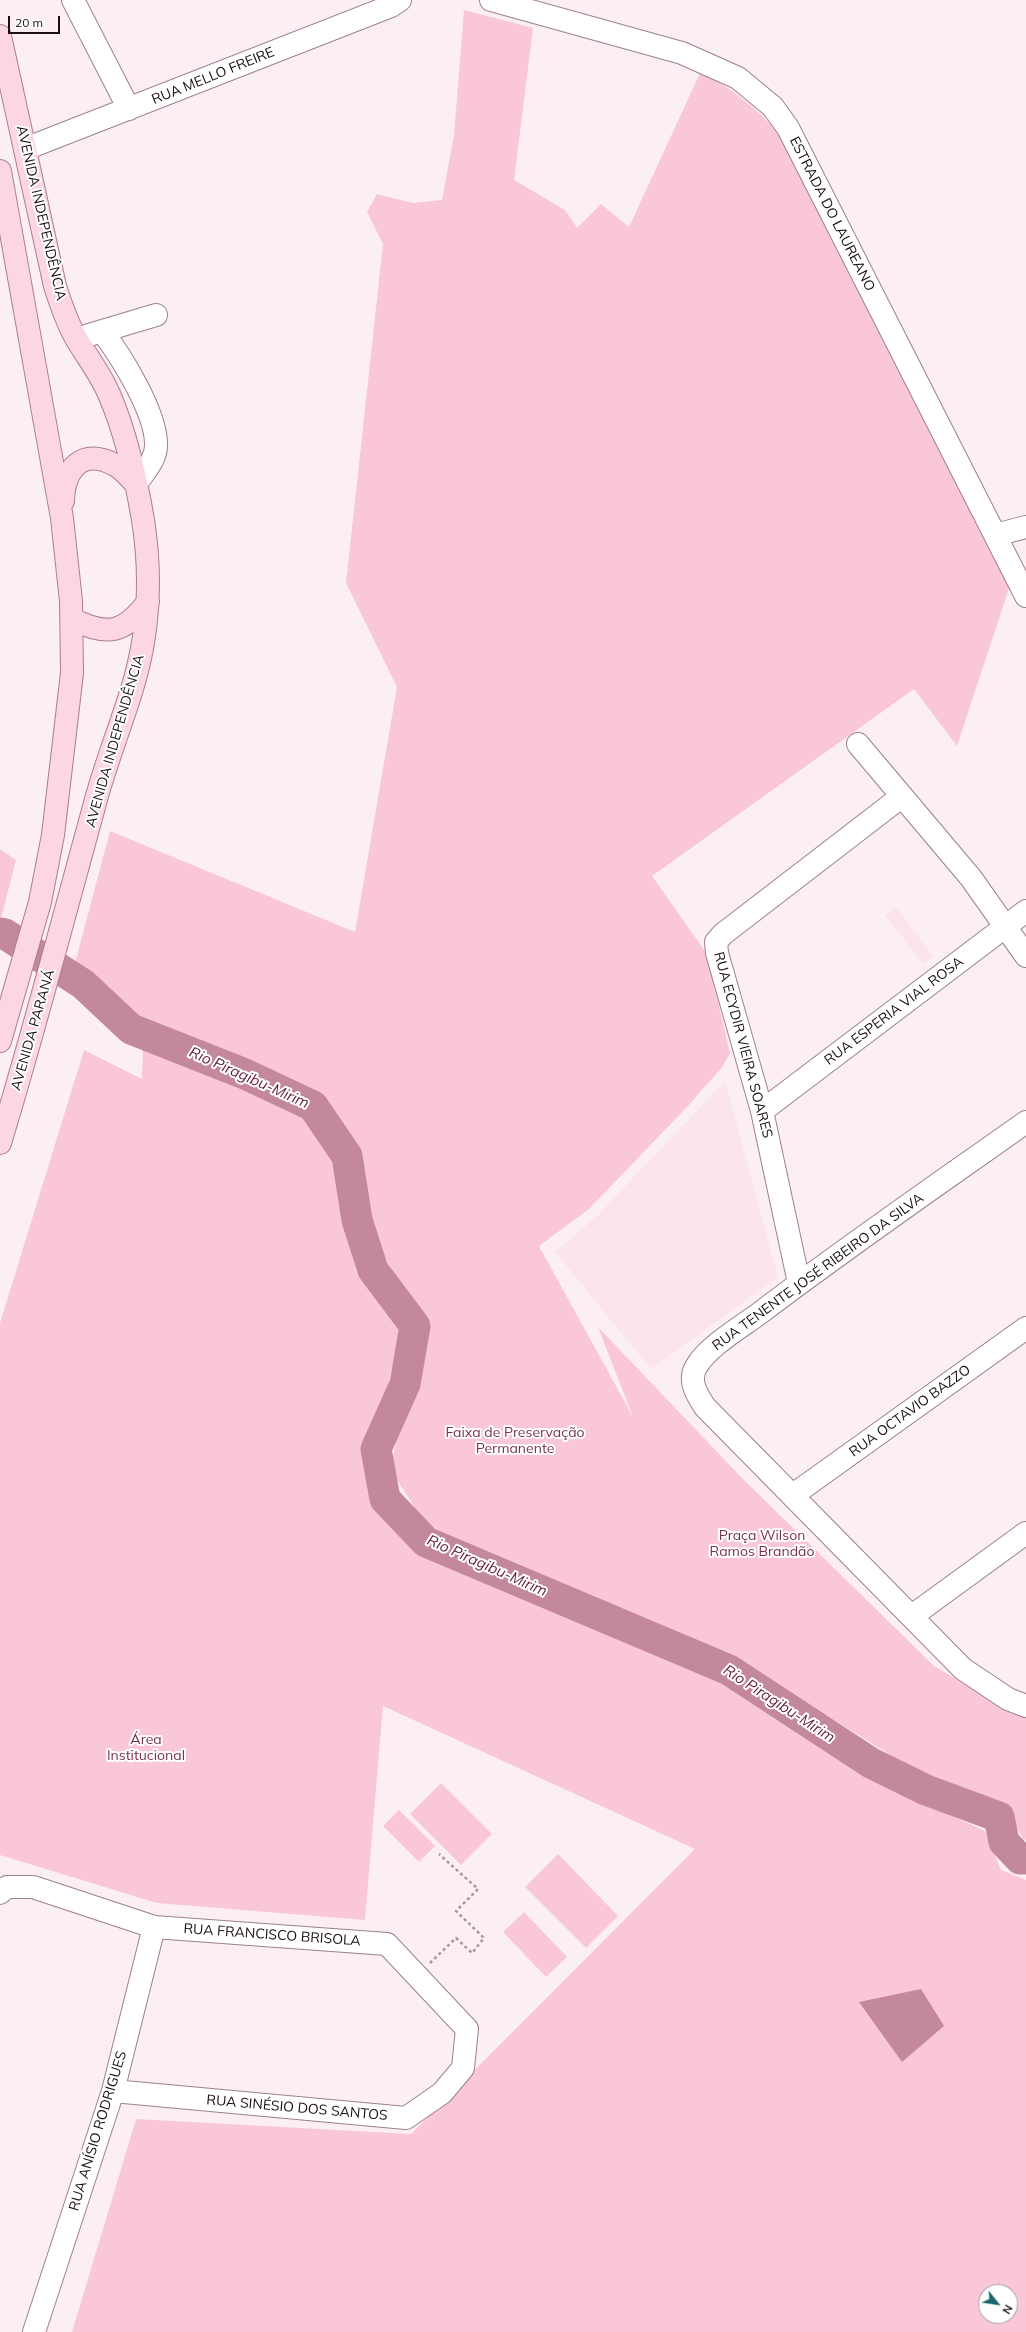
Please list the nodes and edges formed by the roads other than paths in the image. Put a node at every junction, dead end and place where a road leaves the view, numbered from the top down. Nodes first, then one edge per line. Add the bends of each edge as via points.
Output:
1 (73, 0) edge
2 (400, 0) edge
3 (491, 0) edge
4 (0, 36) edge
5 (129, 110) junction
6 (25, 149) junction
7 (0, 171) edge
8 (156, 315) dead end
9 (102, 331) junction
10 (76, 338) junction
11 (136, 484) junction
12 (62, 518) junction
13 (1026, 527) edge
14 (995, 535) junction
15 (1026, 596) edge
16 (148, 602) junction
17 (72, 619) junction
18 (858, 744) dead end
19 (901, 797) junction
20 (1026, 911) edge
21 (65, 916) joint
22 (1006, 926) junction
23 (1026, 956) edge
24 (0, 1041) edge
25 (762, 1111) junction
26 (1026, 1122) edge
27 (0, 1143) edge
28 (799, 1283) junction
29 (1026, 1328) edge
30 (793, 1495) junction
31 (1026, 1532) edge
32 (912, 1616) junction
33 (1026, 1706) edge
34 (4, 1890) edge
35 (154, 1927) junction
36 (463, 2068) joint
37 (113, 2091) junction
38 (34, 2332) edge

1 - 5 street
2 - 5 street, RUA MELLO FREIRE via 391,6
3 - 14 street, ESTRADA DO LAUREANO via 682,53 738,78 773,107 788,128
4 - 6 main road, AVENIDA INDEPENDÊNCIA
5 - 6 street, RUA MELLO FREIRE
6 - 10 main road, AVENIDA INDEPENDÊNCIA via 55,286 64,315
7 - 12 main road
8 - 9 street
9 - 10 street
9 - 11 street via 130,376 154,428 156,445 152,462
10 - 11 main road, AVENIDA INDEPENDÊNCIA via 110,395 132,463
11 - 12 main road via 116,465 101,459 82,460 69,471 63,485
11 - 16 main road, AVENIDA INDEPENDÊNCIA via 148,567
12 - 17 main road
13 - 14 street
14 - 15 street, ESTRADA DO LAUREANO
16 - 17 main road via 133,620 115,629 97,629
16 - 21 main road, AVENIDA INDEPENDÊNCIA via 142,648 133,687 98,794
17 - 24 main road, AVENIDA PARANÁ via 72,673 53,835 40,902
18 - 19 street
19 - 22 street via 971,878
19 - 25 street, RUA ECYDIR VIEIRA SOARES via 716,942 716,953
20 - 22 street, RUA ESPERIA VIAL ROSA
21 - 27 main road, AVENIDA PARANÁ
22 - 23 street
22 - 25 street, RUA ESPERIA VIAL ROSA
25 - 28 street, RUA ECYDIR VIEIRA SOARES
26 - 28 street, RUA TENENTE JOSÉ RIBEIRO DA SILVA
28 - 30 street, RUA TENENTE JOSÉ RIBEIRO DA SILVA via 709,1352 695,1368 694,1377 694,1391 704,1406
29 - 30 street, RUA OCTAVIO BAZZO
30 - 32 street, RUA TENENTE JOSÉ RIBEIRO DA SILVA
31 - 32 street
32 - 33 street, RUA TENENTE JOSÉ RIBEIRO DA SILVA via 963,1669 1008,1699
34 - 35 street, RUA FRANCISCO BRISOLA via 33,1887
35 - 36 street, RUA FRANCISCO BRISOLA via 387,1944 467,2029
35 - 37 street, RUA ANÍSIO RODRIGUES
36 - 37 street, RUA SINÉSIO DOS SANTOS via 442,2093 406,2118
37 - 38 street, RUA ANÍSIO RODRIGUES

